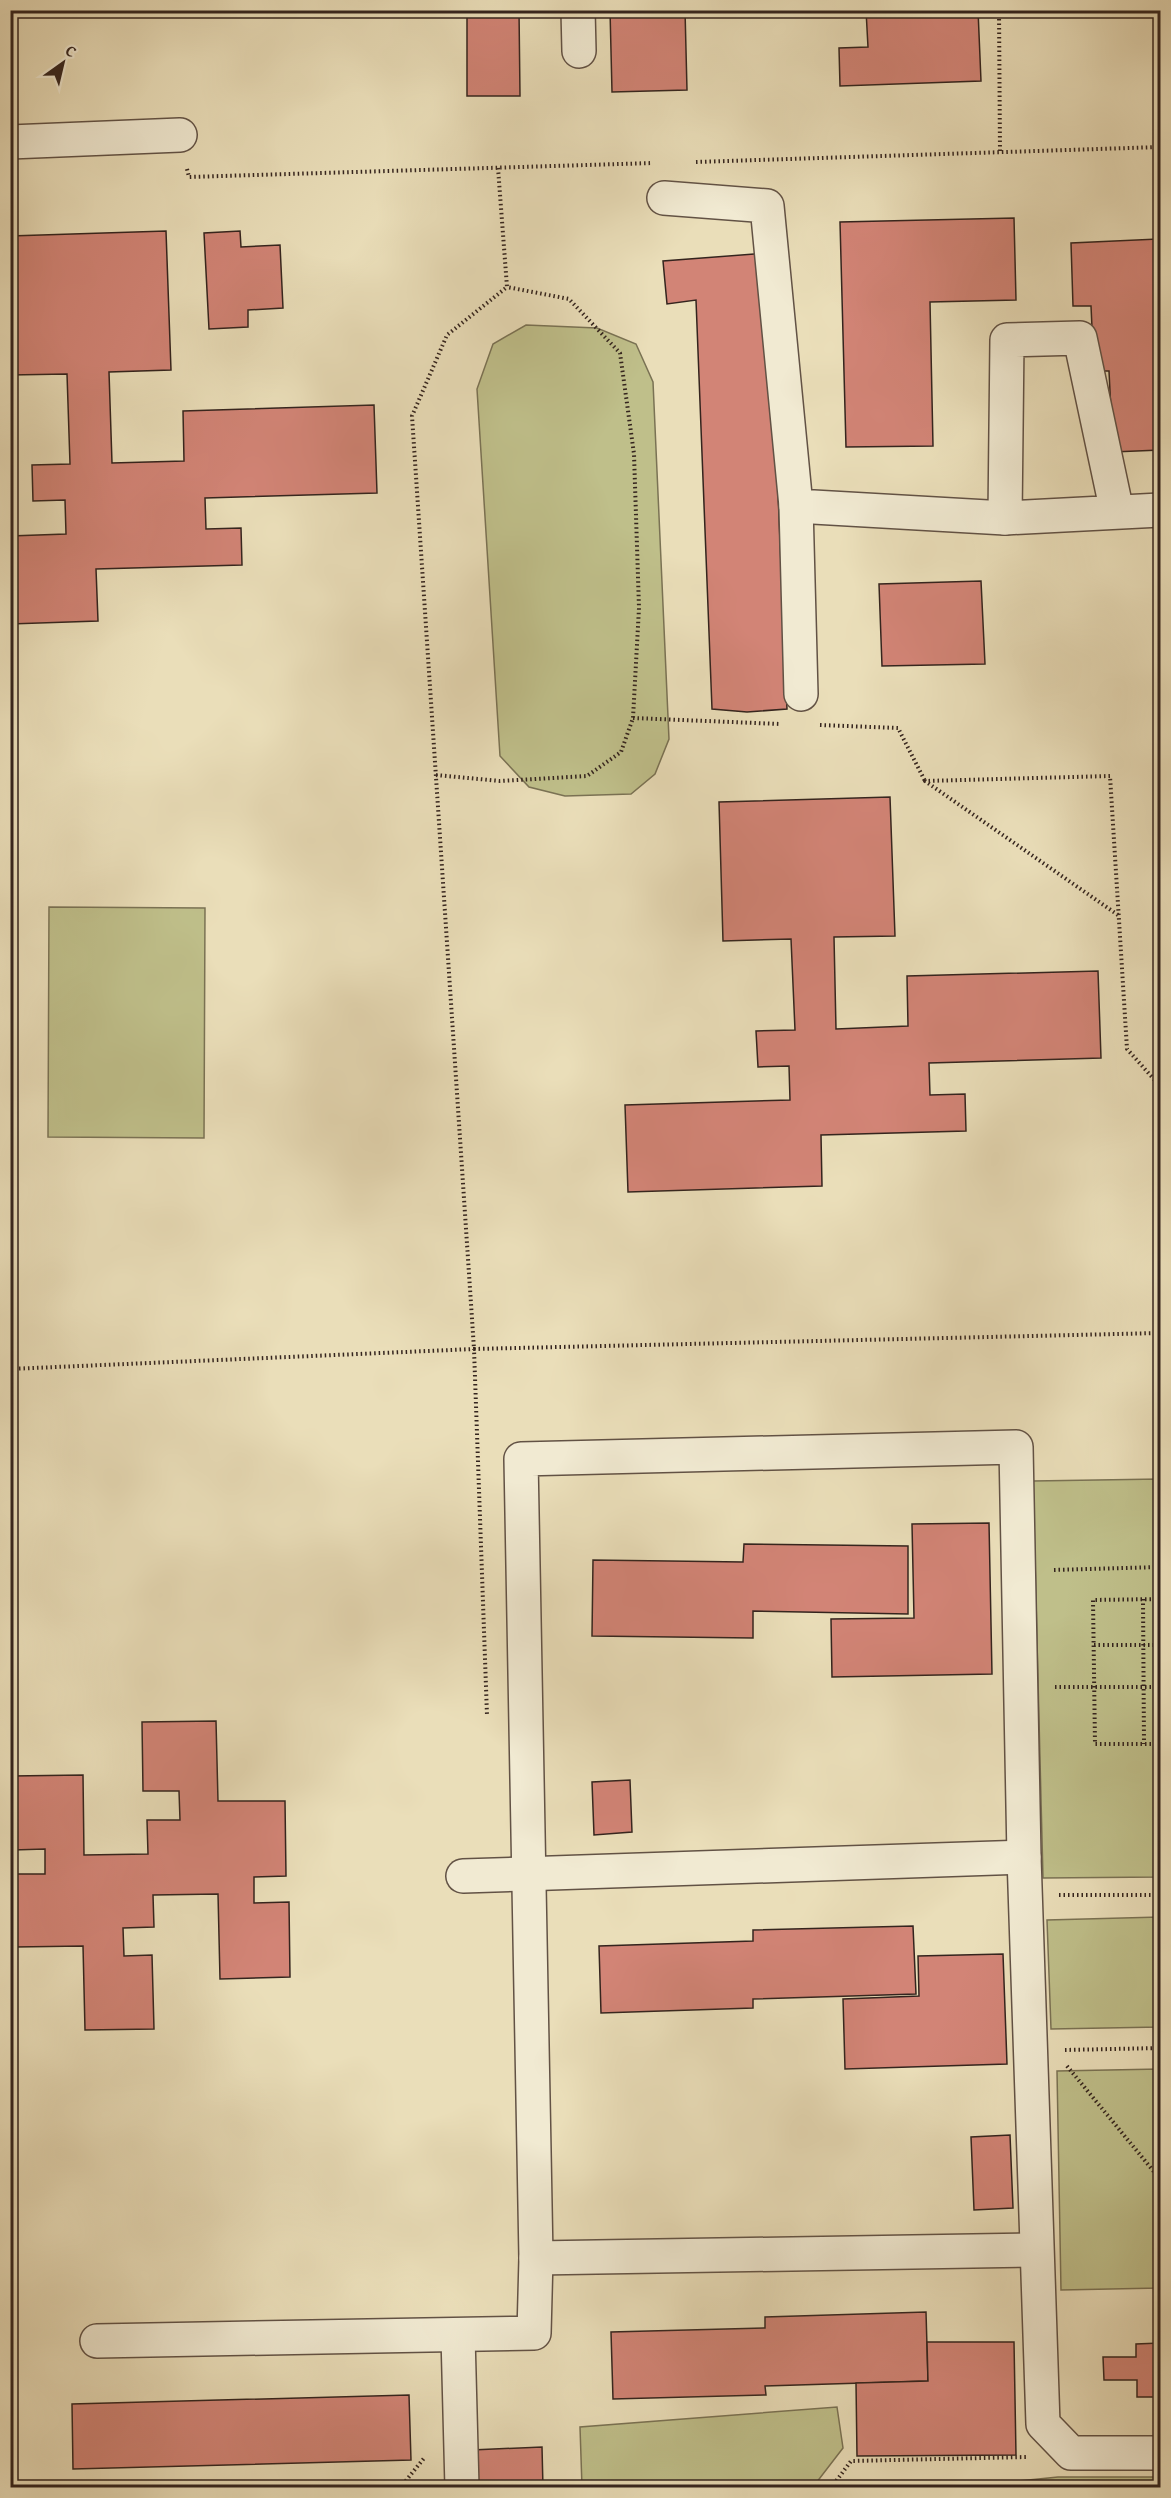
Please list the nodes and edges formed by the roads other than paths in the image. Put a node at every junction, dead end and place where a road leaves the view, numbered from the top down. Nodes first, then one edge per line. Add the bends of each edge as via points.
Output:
1 (578, 10) edge
2 (579, 51) dead end
3 (180, 135) dead end
4 (10, 142) edge
5 (664, 198) dead end
6 (796, 506) junction
7 (1161, 510) edge
8 (1117, 512) junction
9 (1005, 518) junction
10 (801, 694) dead end
11 (1024, 1857) junction
12 (530, 1873) junction
13 (463, 1876) dead end
14 (1036, 2250) junction
15 (536, 2258) junction
16 (458, 2336) junction
17 (97, 2341) dead end
18 (1161, 2453) edge
19 (462, 2487) edge

1 - 2 lane
3 - 4 lane
5 - 6 lane via 767,206
6 - 9 lane
6 - 10 lane
7 - 8 lane
8 - 9 lane
8 - 9 lane via 1080,338 1006,340
11 - 12 lane
11 - 12 lane via 1016,1447 521,1459
11 - 14 lane via 1042,2051
12 - 13 lane
12 - 15 lane
14 - 15 lane
14 - 18 lane via 1043,2424 1071,2453
15 - 16 lane via 534,2333
16 - 17 lane
16 - 19 lane

